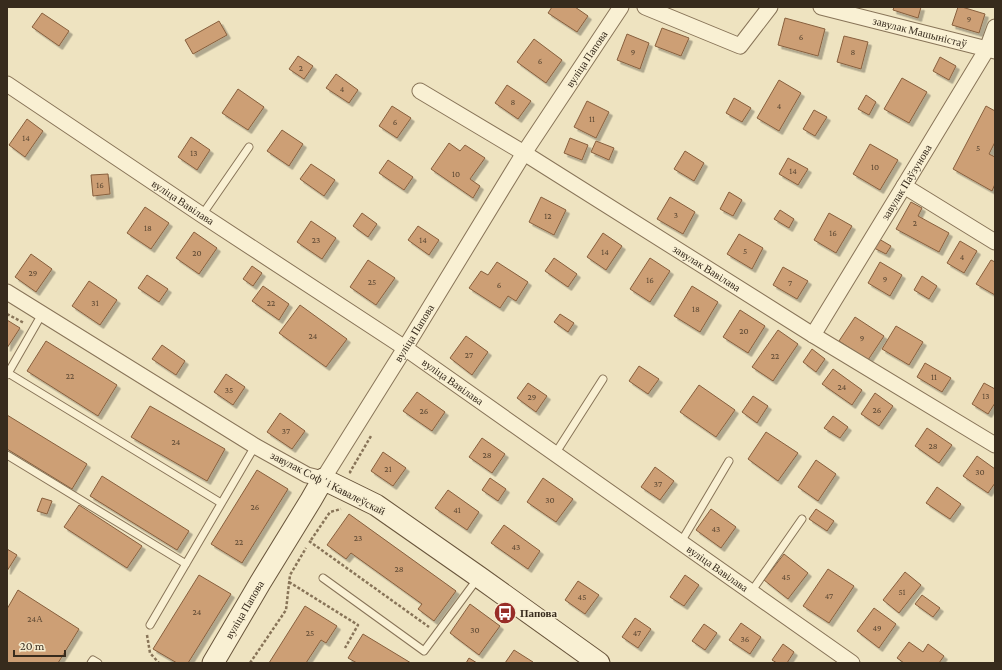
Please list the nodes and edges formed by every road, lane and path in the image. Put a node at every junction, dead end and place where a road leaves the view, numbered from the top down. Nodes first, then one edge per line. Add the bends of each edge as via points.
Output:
1 (621, 7) edge
2 (645, 7) edge
3 (770, 7) edge
4 (821, 7) edge
5 (995, 27) edge
6 (991, 50) edge
7 (7, 84) edge
8 (420, 91) dead end
9 (249, 147) dead end
10 (524, 153) junction
11 (904, 186) junction
12 (202, 215) junction
13 (995, 242) edge
14 (7, 292) edge
15 (7, 314) edge
16 (42, 314) junction
17 (33, 329) junction
18 (813, 335) junction
19 (405, 348) junction
20 (7, 374) edge
21 (603, 379) dead end
22 (374, 431) dead end
23 (995, 445) edge
24 (255, 446) junction
25 (555, 454) junction
26 (7, 455) edge
27 (729, 461) dead end
28 (356, 476) dead end
29 (322, 479) junction
30 (221, 504) junction
31 (346, 508) dead end
32 (802, 519) dead end
33 (310, 542) junction
34 (681, 542) junction
35 (186, 564) junction
36 (479, 577) junction
37 (323, 578) dead end
38 (289, 582) junction
39 (751, 592) junction
40 (150, 625) joint
41 (437, 633) junction
42 (345, 648) dead end
43 (91, 663) edge
44 (98, 663) edge
45 (159, 663) edge
46 (213, 663) edge
47 (250, 663) edge
48 (599, 663) edge
49 (852, 663) edge

1 - 10 street, вуліца Папова
2 - 3 street via 740,46
4 - 6 street, завулак Машыністаў
5 - 6 street, завулак Паўзунова
6 - 11 street, завулак Паўзунова
7 - 12 street, вуліца Вавілава
8 - 10 street, завулак Вавілава
9 - 12 lane
10 - 18 street, завулак Вавілава
10 - 19 street, вуліца Папова
11 - 13 street
11 - 18 street, завулак Паўзунова
12 - 19 street, вуліца Вавілава
14 - 16 street, завулак Софʼі Кавалеўскай
15 - 17 path
16 - 17 lane
16 - 24 street, завулак Софʼі Кавалеўскай
17 - 20 lane
18 - 23 street, завулак Вавілава
19 - 25 street, вуліца Вавілава
19 - 29 street, вуліца Папова
20 - 30 lane
21 - 25 lane
22 - 28 path via 350,472
24 - 29 street, завулак Софʼі Кавалеўскай via 307,475
24 - 30 lane
25 - 34 street, вуліца Вавілава
26 - 35 lane
27 - 34 lane
29 - 36 street, завулак Софʼі Кавалеўскай via 376,505
29 - 46 street, вуліца Папова via 312,500
30 - 35 lane
31 - 33 path via 330,512
32 - 39 lane
33 - 38 path via 290,575
33 - 41 path
34 - 39 street, вуліца Вавілава
35 - 40 lane
36 - 41 lane
36 - 48 street, завулак Софʼі Кавалеўскай
37 - 41 lane via 424,651
38 - 42 path via 358,625
38 - 47 path via 286,610
39 - 49 street, вуліца Вавілава
40 - 45 path via 146,633 150,652
43 - 44 lane via 93,660

